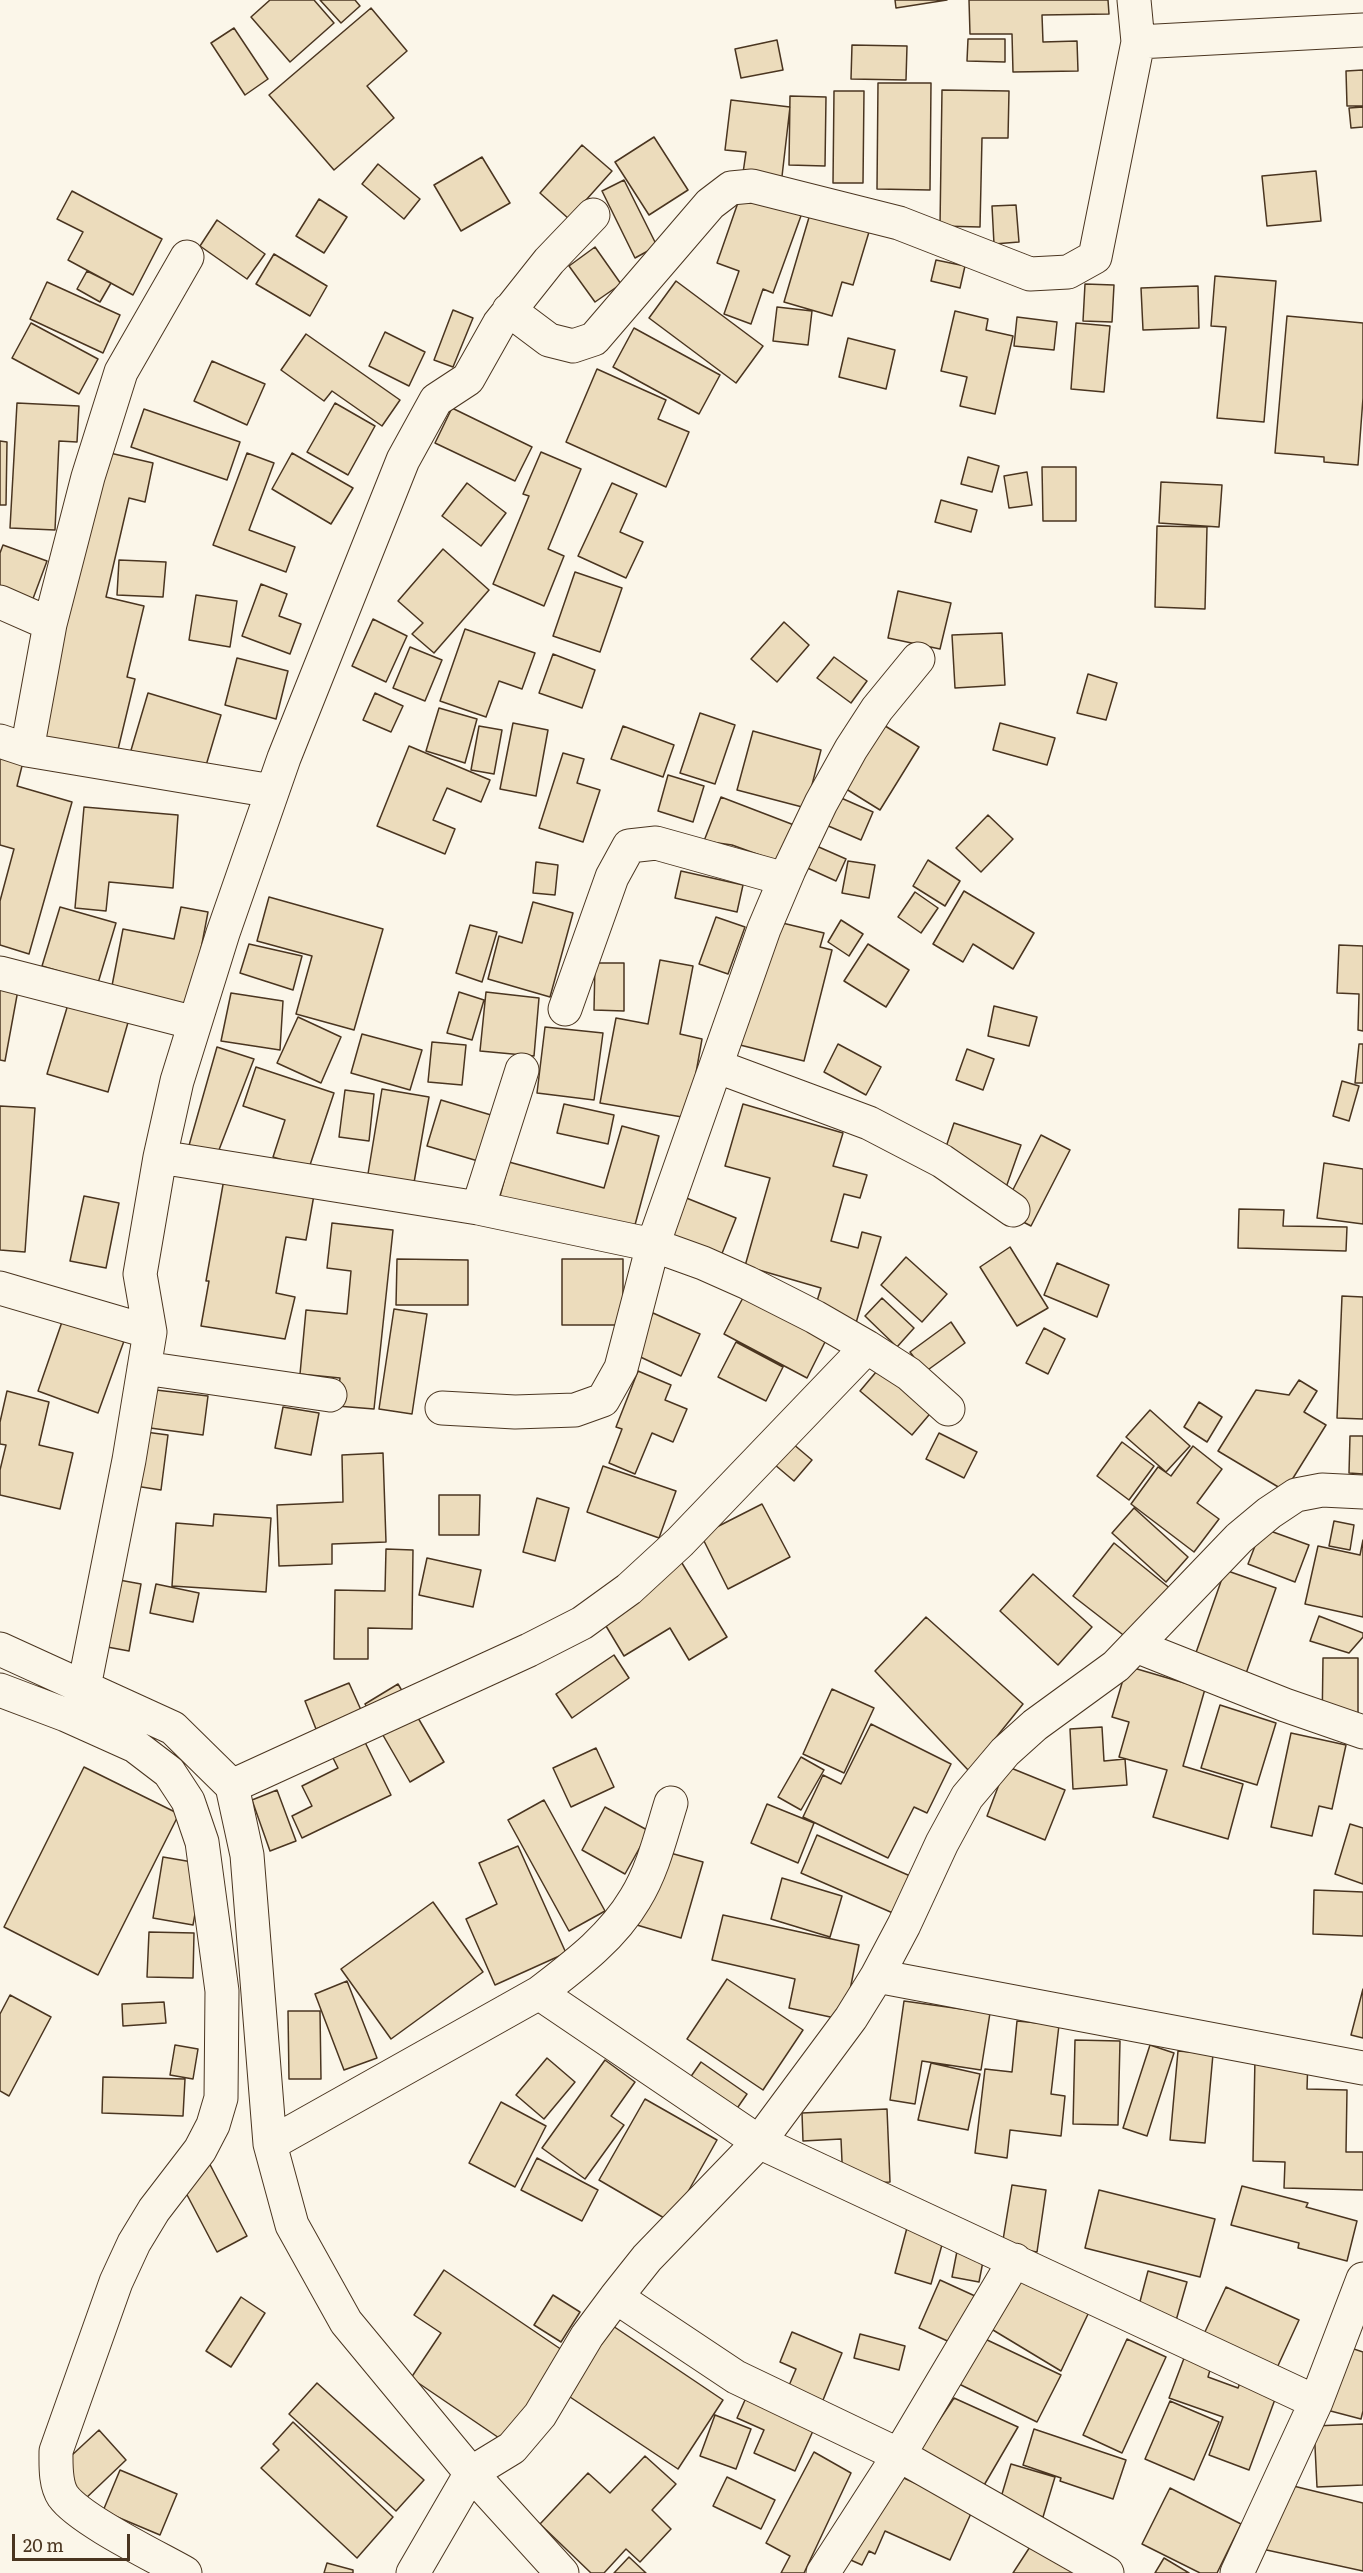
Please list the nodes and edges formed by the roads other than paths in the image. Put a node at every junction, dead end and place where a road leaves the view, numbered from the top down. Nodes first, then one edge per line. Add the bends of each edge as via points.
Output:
1 (1134, 0) edge
2 (1363, 30) edge
3 (1138, 42) junction
4 (593, 215) dead end
5 (187, 257) dead end
6 (509, 310) junction
7 (0, 602) edge
8 (50, 624) junction
9 (918, 659) dead end
10 (13, 745) edge
11 (272, 791) junction
12 (785, 879) junction
13 (0, 973) edge
14 (565, 1008) dead end
15 (195, 1023) junction
16 (716, 1066) junction
17 (522, 1070) dead end
18 (160, 1157) junction
19 (478, 1208) junction
20 (1013, 1210) dead end
21 (653, 1245) junction
22 (0, 1287) edge
23 (150, 1332) junction
24 (867, 1347) junction
25 (144, 1368) junction
26 (330, 1395) dead end
27 (442, 1408) dead end
28 (948, 1409) dead end
29 (1363, 1492) edge
30 (1136, 1646) junction
31 (0, 1649) edge
32 (84, 1687) junction
33 (0, 1690) edge
34 (1363, 1732) edge
35 (232, 1786) junction
36 (671, 1803) dead end
37 (877, 1976) junction
38 (539, 1993) junction
39 (1363, 2068) edge
40 (759, 2142) junction
41 (270, 2144) junction
42 (1015, 2260) junction
43 (1363, 2279) edge
44 (616, 2297) junction
45 (1352, 2338) edge
46 (1316, 2402) junction
47 (899, 2455) junction
48 (471, 2473) junction
49 (185, 2573) edge
50 (413, 2573) edge
51 (562, 2573) edge
52 (823, 2573) edge
53 (1107, 2573) edge
54 (1238, 2573) edge

1 - 3 street
2 - 3 street
3 - 6 street via 1095,257 1068,272 1030,274 899,223 752,186 731,188 710,204 594,339 573,346 549,340
4 - 6 street
5 - 8 street via 121,372 88,477
6 - 11 street via 468,379 436,400 404,460
7 - 8 street
8 - 10 street
9 - 12 street via 877,709 851,749
10 - 11 street
11 - 15 street
12 - 14 street via 656,843 629,846 612,877
12 - 16 street
13 - 15 street
15 - 18 street
16 - 20 street via 869,1123 942,1161
16 - 21 street
17 - 19 street
18 - 19 street
18 - 23 street via 140,1274
19 - 21 street
21 - 24 street via 748,1283
21 - 27 street via 621,1368 603,1400 575,1410
22 - 23 street
23 - 25 street
24 - 28 street via 909,1374
24 - 35 street via 680,1542 629,1589 582,1623
25 - 26 street
25 - 32 street
29 - 30 street via 1322,1490 1296,1495 1239,1538
30 - 34 street
30 - 37 street via 1116,1666 1035,1725 1005,1752 967,1797
31 - 32 street
32 - 35 street via 173,1728
33 - 49 street via 135,1746 169,1772 188,1801 202,1842 222,1991 221,2098 200,2150 134,2243 116,2282 56,2451 56,2475 62,2495 78,2511
35 - 41 street via 247,1855
36 - 38 street via 635,1899 599,1943
37 - 39 street
37 - 40 street via 851,2018
38 - 40 street
38 - 41 street
40 - 42 street
40 - 44 street via 647,2258
41 - 48 street via 292,2225 346,2322
42 - 46 street
42 - 47 street
43 - 45 street
44 - 47 street via 736,2377
44 - 48 street via 587,2336 540,2415 512,2448
45 - 46 street
46 - 54 street
47 - 52 street
47 - 53 street
48 - 50 street
48 - 51 street

